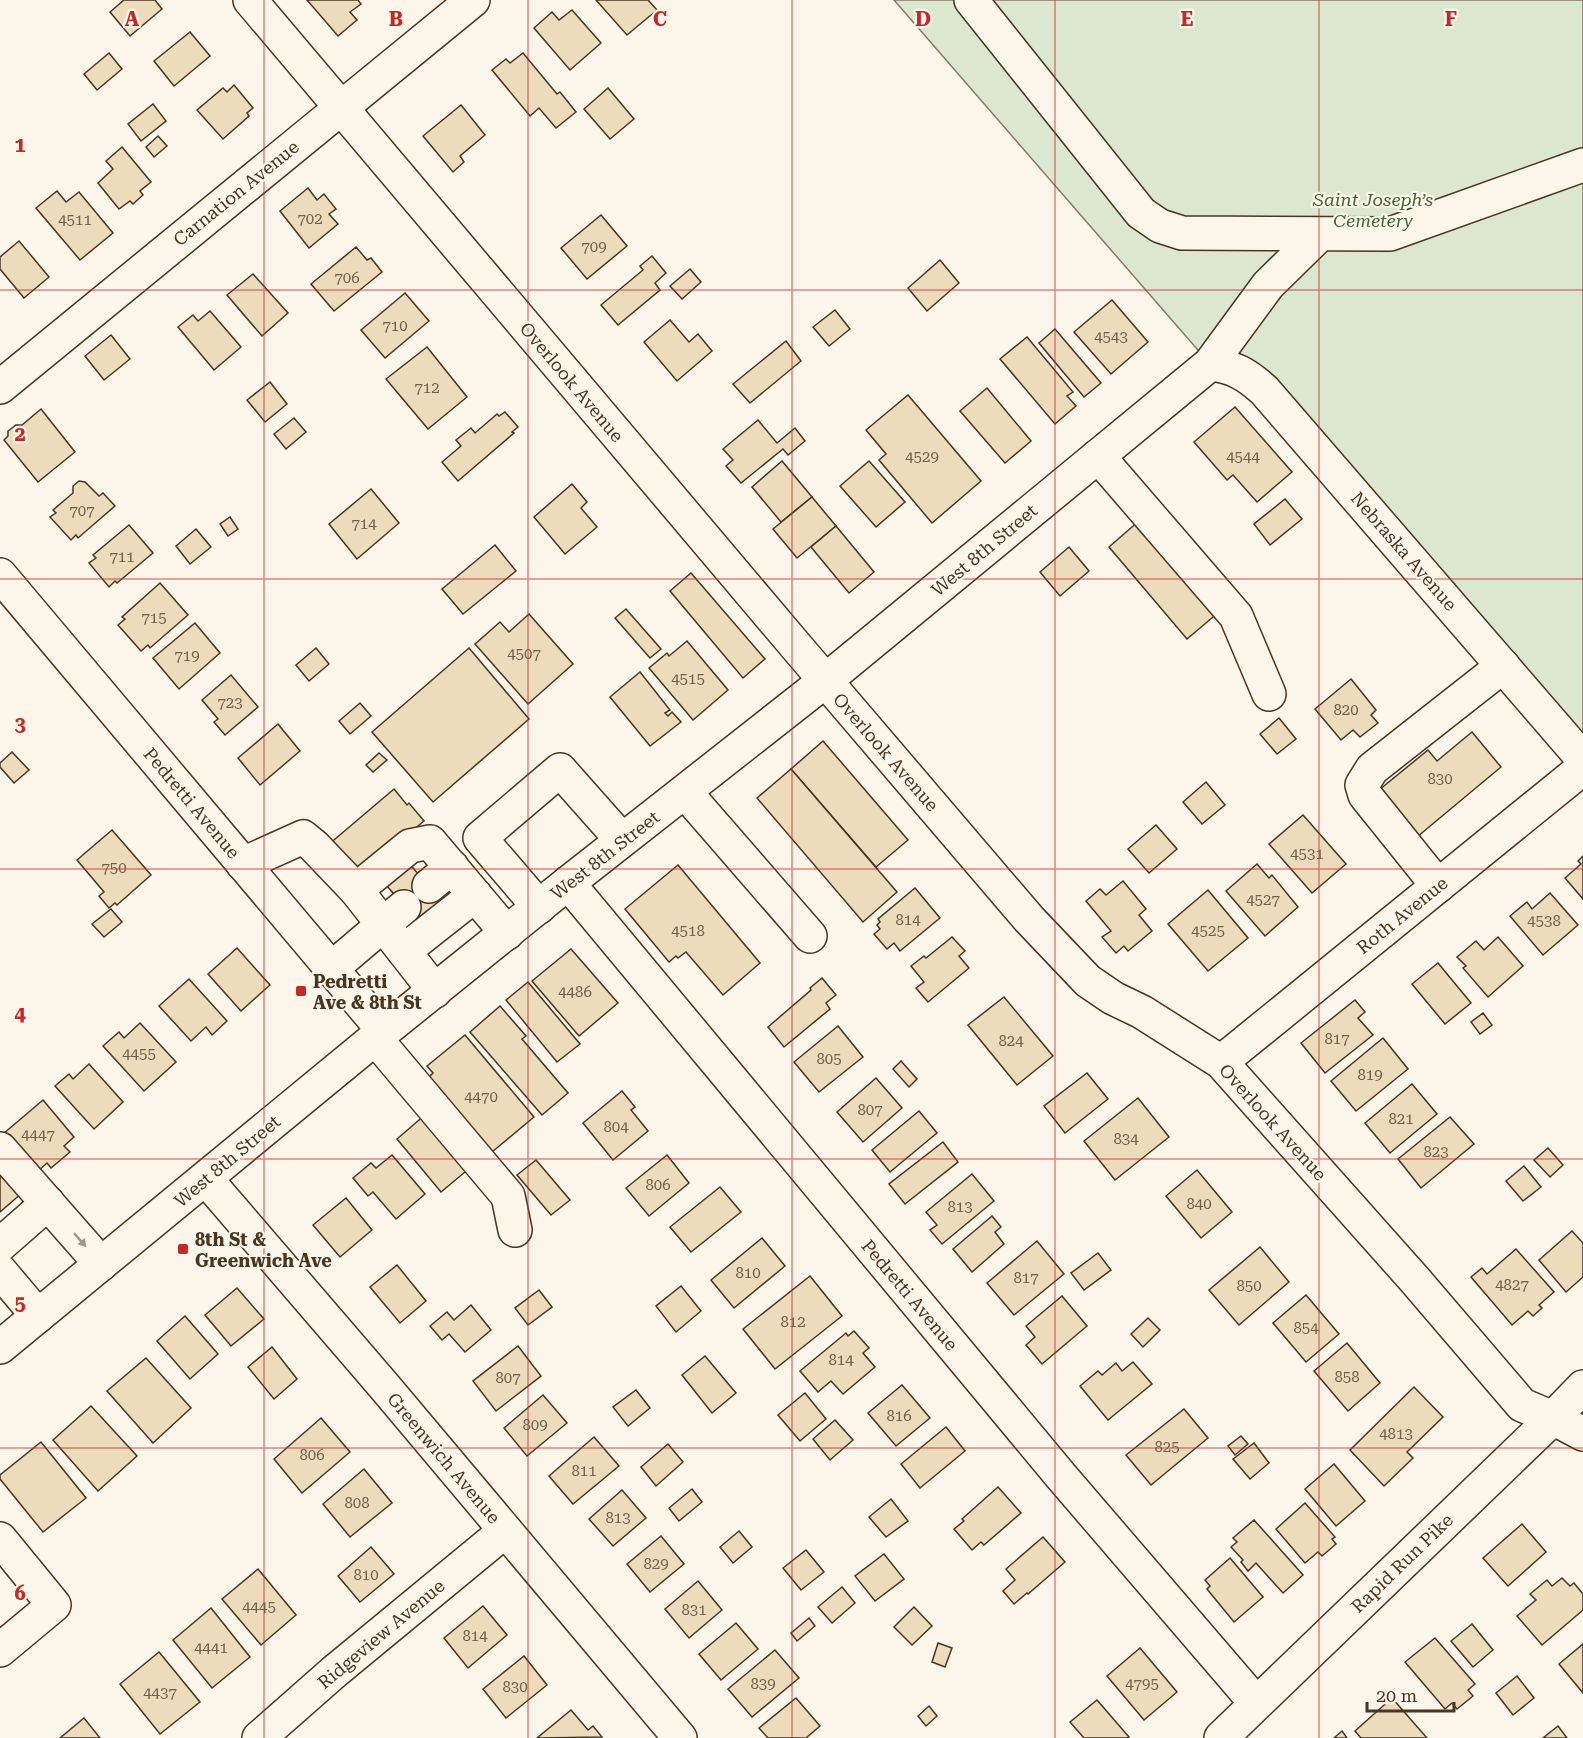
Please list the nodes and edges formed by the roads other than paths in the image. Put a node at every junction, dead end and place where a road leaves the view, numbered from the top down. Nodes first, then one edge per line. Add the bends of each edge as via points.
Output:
1 (250, 0) edge
2 (473, 0) edge
3 (971, 0) edge
4 (340, 108) junction
5 (1583, 165) edge
6 (1319, 235) junction
7 (1210, 364) junction
8 (0, 387) edge
9 (1098, 456) junction
10 (0, 575) edge
11 (1503, 666) junction
12 (825, 681) junction
13 (1269, 694) dead end
14 (1583, 759) edge
15 (1583, 768) edge
16 (685, 792) junction
17 (622, 840) junction
18 (243, 864) junction
19 (568, 883) junction
20 (1438, 886) junction
21 (356, 890) junction
22 (475, 895) junction
23 (539, 907) junction
24 (394, 916) junction
25 (507, 933) junction
26 (810, 936) dead end
27 (404, 951) junction
28 (331, 969) junction
29 (435, 991) junction
30 (380, 1035) junction
31 (1221, 1062) junction
32 (0, 1149) edge
33 (207, 1179) junction
34 (48, 1203) junction
35 (515, 1230) dead end
36 (0, 1245) edge
37 (101, 1264) junction
38 (0, 1271) edge
39 (38, 1316) junction
40 (0, 1347) edge
41 (1583, 1387) edge
42 (1553, 1418) junction
43 (1583, 1434) edge
44 (505, 1531) junction
45 (0, 1539) edge
46 (0, 1650) edge
47 (1256, 1703) junction
48 (259, 1738) edge
49 (680, 1738) edge
50 (1221, 1738) edge

1 - 4 street, Overlook Avenue
2 - 4 street, Carnation Avenue
3 - 6 street via 1141,213 1160,226 1182,233
4 - 8 street, Carnation Avenue
4 - 12 street, Overlook Avenue
5 - 6 street via 1390,234
6 - 7 street, West 8th Street via 1268,285
7 - 9 street, West 8th Street
7 - 11 street, Nebraska Avenue via 1228,366 1250,377 1264,390
9 - 12 street, West 8th Street
9 - 13 street via 1236,616
10 - 18 street, Pedretti Avenue
11 - 14 street, Nebraska Avenue
11 - 20 street via 1372,769 1362,785 1365,795
12 - 16 street, West 8th Street
12 - 31 street, Overlook Avenue via 1029,919 1088,981
15 - 20 street, Roth Avenue
16 - 17 street, West 8th Street
16 - 26 street
17 - 19 street, West 8th Street
17 - 23 street via 560,770 480,838
18 - 21 street via 303,837
18 - 28 street, Pedretti Avenue
19 - 23 street, West 8th Street
19 - 47 street, Pedretti Avenue via 1061,1476
20 - 31 street, Roth Avenue
21 - 22 street via 410,846 430,842 441,876
21 - 24 street
22 - 25 street
22 - 27 street
23 - 25 street, West 8th Street
24 - 27 street
24 - 28 street
25 - 29 street, West 8th Street
27 - 29 street
28 - 30 street, Pedretti Avenue
29 - 30 street, West 8th Street
30 - 33 street, West 8th Street
30 - 35 street, Pedretti Avenue via 508,1196
31 - 42 street, Overlook Avenue via 1522,1405
32 - 34 street
33 - 37 street, West 8th Street
33 - 44 street, Greenwich Avenue
34 - 36 street
34 -> 37 street
37 - 39 street, West 8th Street
38 - 39 street
39 - 40 street, West 8th Street
41 - 42 street, Rapid Run Pike
42 - 43 street, Overlook Avenue
42 - 47 street, Rapid Run Pike
44 - 48 street, Ridgeview Avenue
44 - 49 street, Greenwich Avenue
45 - 46 street via 54,1605
47 - 50 street, Rapid Run Pike

